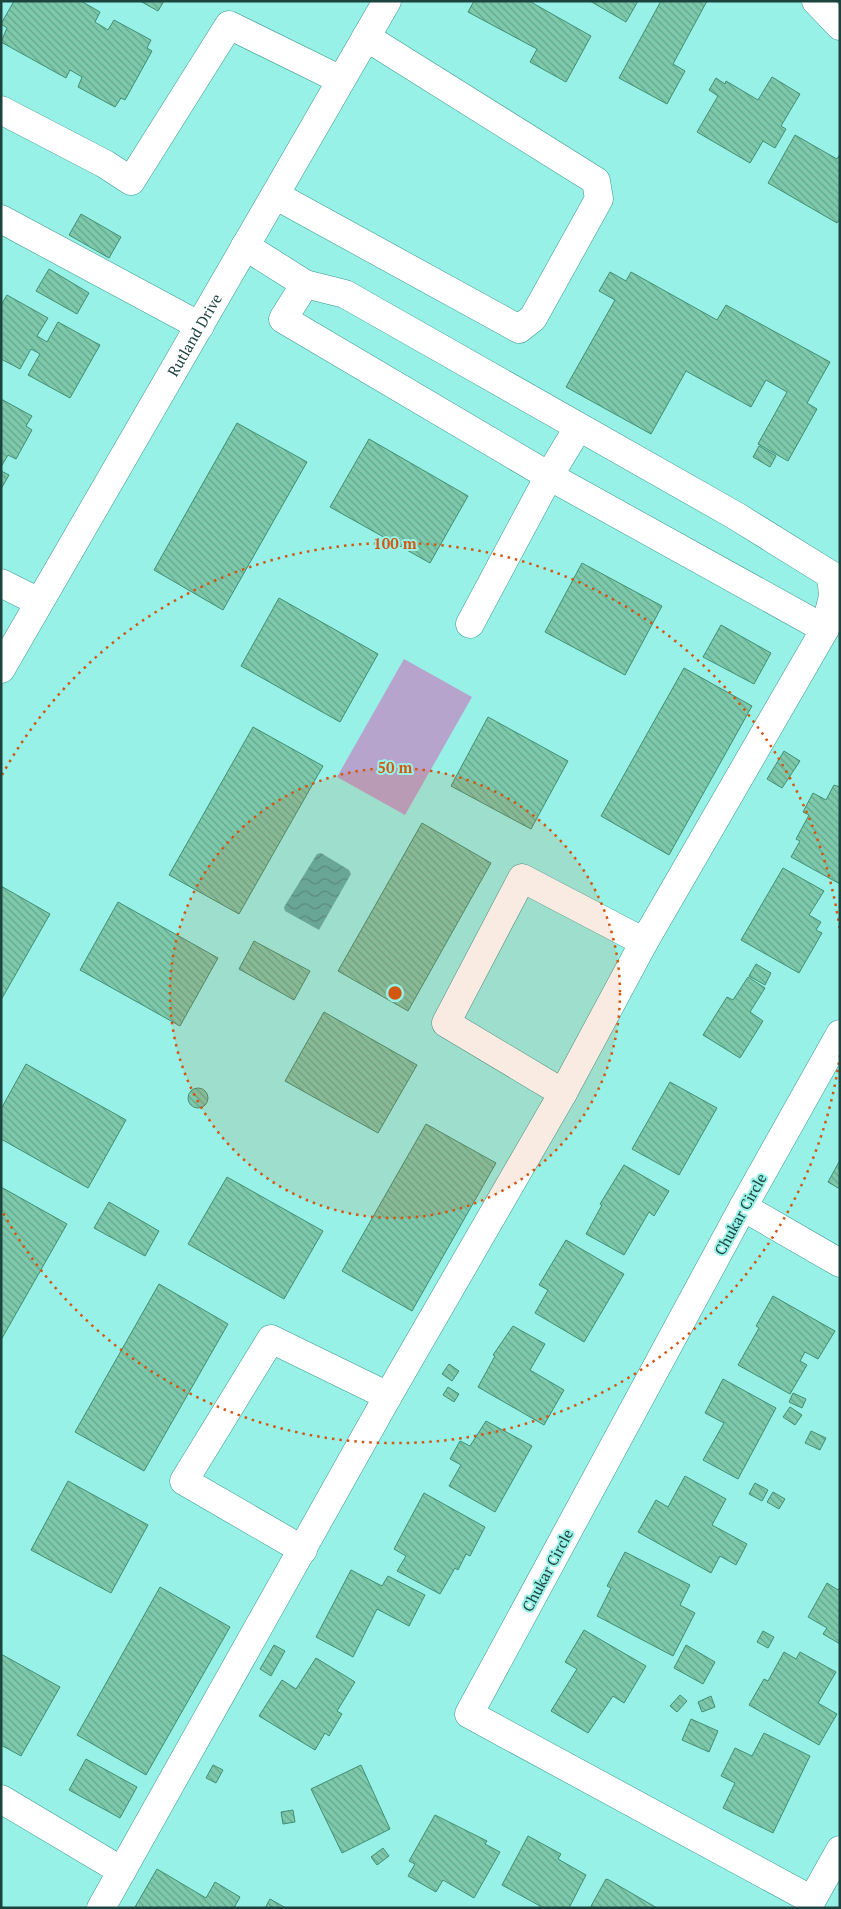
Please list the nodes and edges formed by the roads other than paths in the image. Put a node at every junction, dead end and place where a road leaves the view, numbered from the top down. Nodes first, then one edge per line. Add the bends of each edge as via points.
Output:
1 (387, 1) edge
2 (816, 1) edge
3 (840, 26) edge
4 (366, 37) junction
5 (341, 80) junction
6 (1, 110) edge
7 (275, 195) junction
8 (1, 219) edge
9 (245, 246) junction
10 (305, 284) junction
11 (200, 326) junction
12 (578, 428) junction
13 (549, 476) junction
14 (1, 583) edge
15 (39, 602) junction
16 (470, 624) dead end
17 (824, 629) junction
18 (1, 668) edge
19 (644, 942) junction
20 (840, 1034) edge
21 (562, 1093) junction
22 (743, 1207) junction
23 (840, 1263) edge
24 (388, 1396) junction
25 (303, 1550) junction
26 (1, 1799) edge
27 (840, 1850) edge
28 (122, 1871) junction
29 (101, 1908) edge

1 - 4 street, Rutland Drive
2 - 3 street
4 - 5 street, Rutland Drive
4 - 7 street via 596,181 599,199 533,318 519,329
5 - 6 street via 229,25 131,181
5 - 7 street, Rutland Drive
7 - 9 street, Rutland Drive
8 - 11 street
9 - 10 street
9 - 11 street, Rutland Drive
10 - 12 street via 345,294
10 - 13 street via 283,319
11 - 15 street, Rutland Drive
12 - 13 street
12 - 17 street via 736,516 831,575 833,596
13 - 16 street
13 - 17 street
14 - 15 street
15 - 18 street, Rutland Drive
17 - 19 street
19 - 21 street
19 - 21 street via 522,878 446,1023
20 - 22 street, Chukar Circle
21 - 24 street
22 - 23 street
22 - 27 street, Chukar Circle via 469,1714 812,1900
24 - 25 street
24 - 25 street via 271,1339 184,1481
25 - 28 street
26 - 28 street
28 - 29 street

